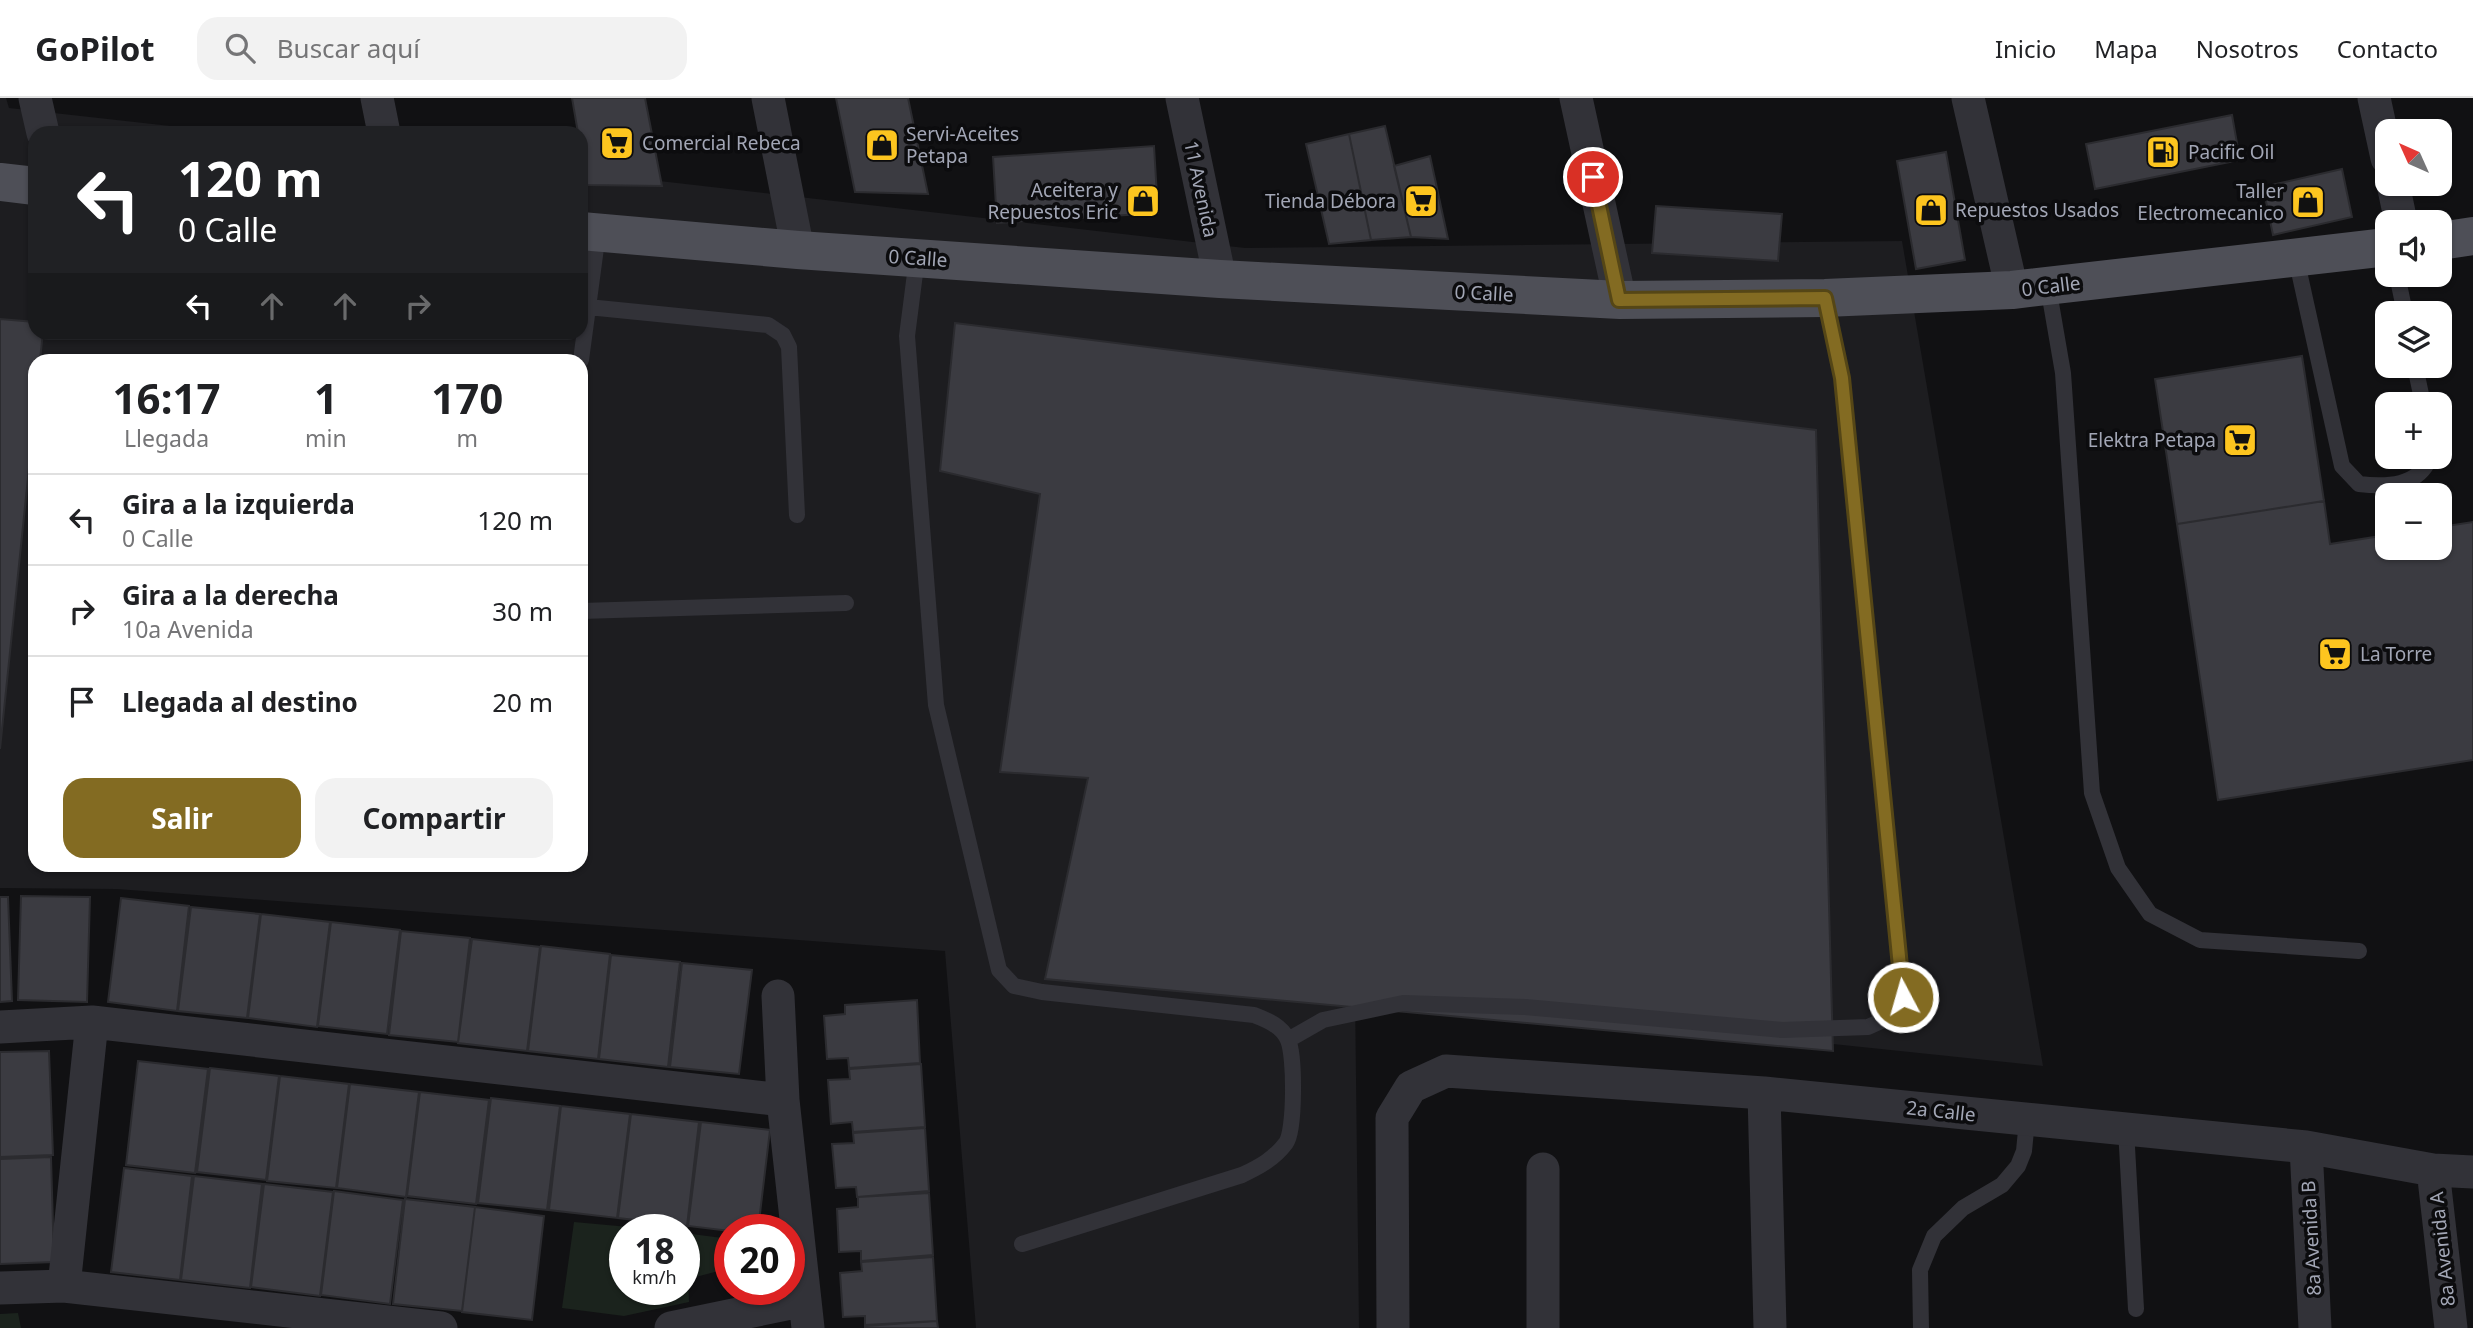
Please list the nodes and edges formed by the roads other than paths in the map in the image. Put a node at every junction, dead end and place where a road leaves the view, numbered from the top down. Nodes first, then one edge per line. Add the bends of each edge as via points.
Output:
1 (35, 98) edge
2 (377, 98) edge
3 (768, 98) edge
4 (1182, 98) edge
5 (1576, 98) edge
6 (1968, 98) edge
7 (2374, 98) edge
8 (2379, 119) edge
9 (41, 126) edge
10 (383, 126) edge
11 (0, 182) edge
12 (28, 185) edge
13 (590, 232) edge
14 (2473, 236) edge
15 (2452, 239) edge
16 (2375, 248) edge
17 (798, 250) junction
18 (917, 258) junction
19 (2295, 258) junction
20 (1220, 279) junction
21 (2030, 288) junction
22 (1825, 298) junction
23 (1619, 300) junction
24 (588, 307) joint
25 (2423, 469) edge
26 (797, 515) dead end
27 (846, 603) dead end
28 (588, 611) edge
29 (2359, 951) dead end
30 (778, 996) dead end
31 (92, 1022) junction
32 (0, 1027) edge
33 (1288, 1040) junction
34 (1764, 1093) junction
35 (783, 1100) junction
36 (2027, 1120) junction
37 (2126, 1129) junction
38 (2306, 1147) junction
39 (1543, 1169) dead end
40 (2433, 1170) junction
41 (2473, 1172) edge
42 (1022, 1244) dead end
43 (64, 1286) junction
44 (0, 1288) edge
45 (2136, 1309) dead end
46 (807, 1314) edge
47 (441, 1328) edge
48 (671, 1328) edge
49 (1393, 1328) edge
50 (1543, 1328) edge
51 (1770, 1328) edge
52 (1921, 1328) edge
53 (2315, 1328) edge
54 (2451, 1328) edge

1 - 9 street
2 - 10 street
3 - 17 street
4 - 20 street, 11 Avenida
5 - 23 street
6 - 21 street
7 - 8 street
11 - 12 main road
13 - 17 main road, 0 Calle
13 - 24 lane
14 - 15 main road
16 - 19 main road, 0 Calle
17 - 18 main road, 0 Calle
18 - 20 main road, 0 Calle
18 - 33 lane via 907,336 936,705 999,970 1014,986 1042,992 1254,1015 1274,1024
19 - 21 main road, 0 Calle
19 - 25 lane via 2342,466 2359,484 2390,485 2410,480
20 - 23 main road, 0 Calle
21 - 22 main road, 0 Calle
21 - 29 lane via 2063,373 2092,793 2118,868 2150,914 2200,940
22 - 23 main road, 0 Calle
22 - 33 lane via 1842,378 1903,997 1888,1018 1868,1027 1782,1030 1525,1007 1403,1003 1323,1020
24 - 26 lane via 768,325 783,335 789,347
27 - 28 lane
30 - 35 street
31 - 32 street
31 - 35 street
31 - 43 street
33 - 42 lane via 1295,1074 1288,1141 1266,1164
34 - 36 street, 2a Calle
34 - 49 street, 2a Calle via 1446,1071 1411,1087 1392,1118
34 - 51 street
35 - 46 street
36 - 37 street, 2a Calle
36 - 52 lane via 2018,1166 2002,1185 1963,1209 1934,1236 1920,1270
37 - 38 street, 2a Calle
37 - 45 lane
38 - 40 street, 2a Calle
38 - 53 street, 8a Avenida B
39 - 50 street
40 - 41 street, 2a Calle
40 - 54 street, 8a Avenida A
43 - 44 street
43 - 47 street
46 - 48 street

